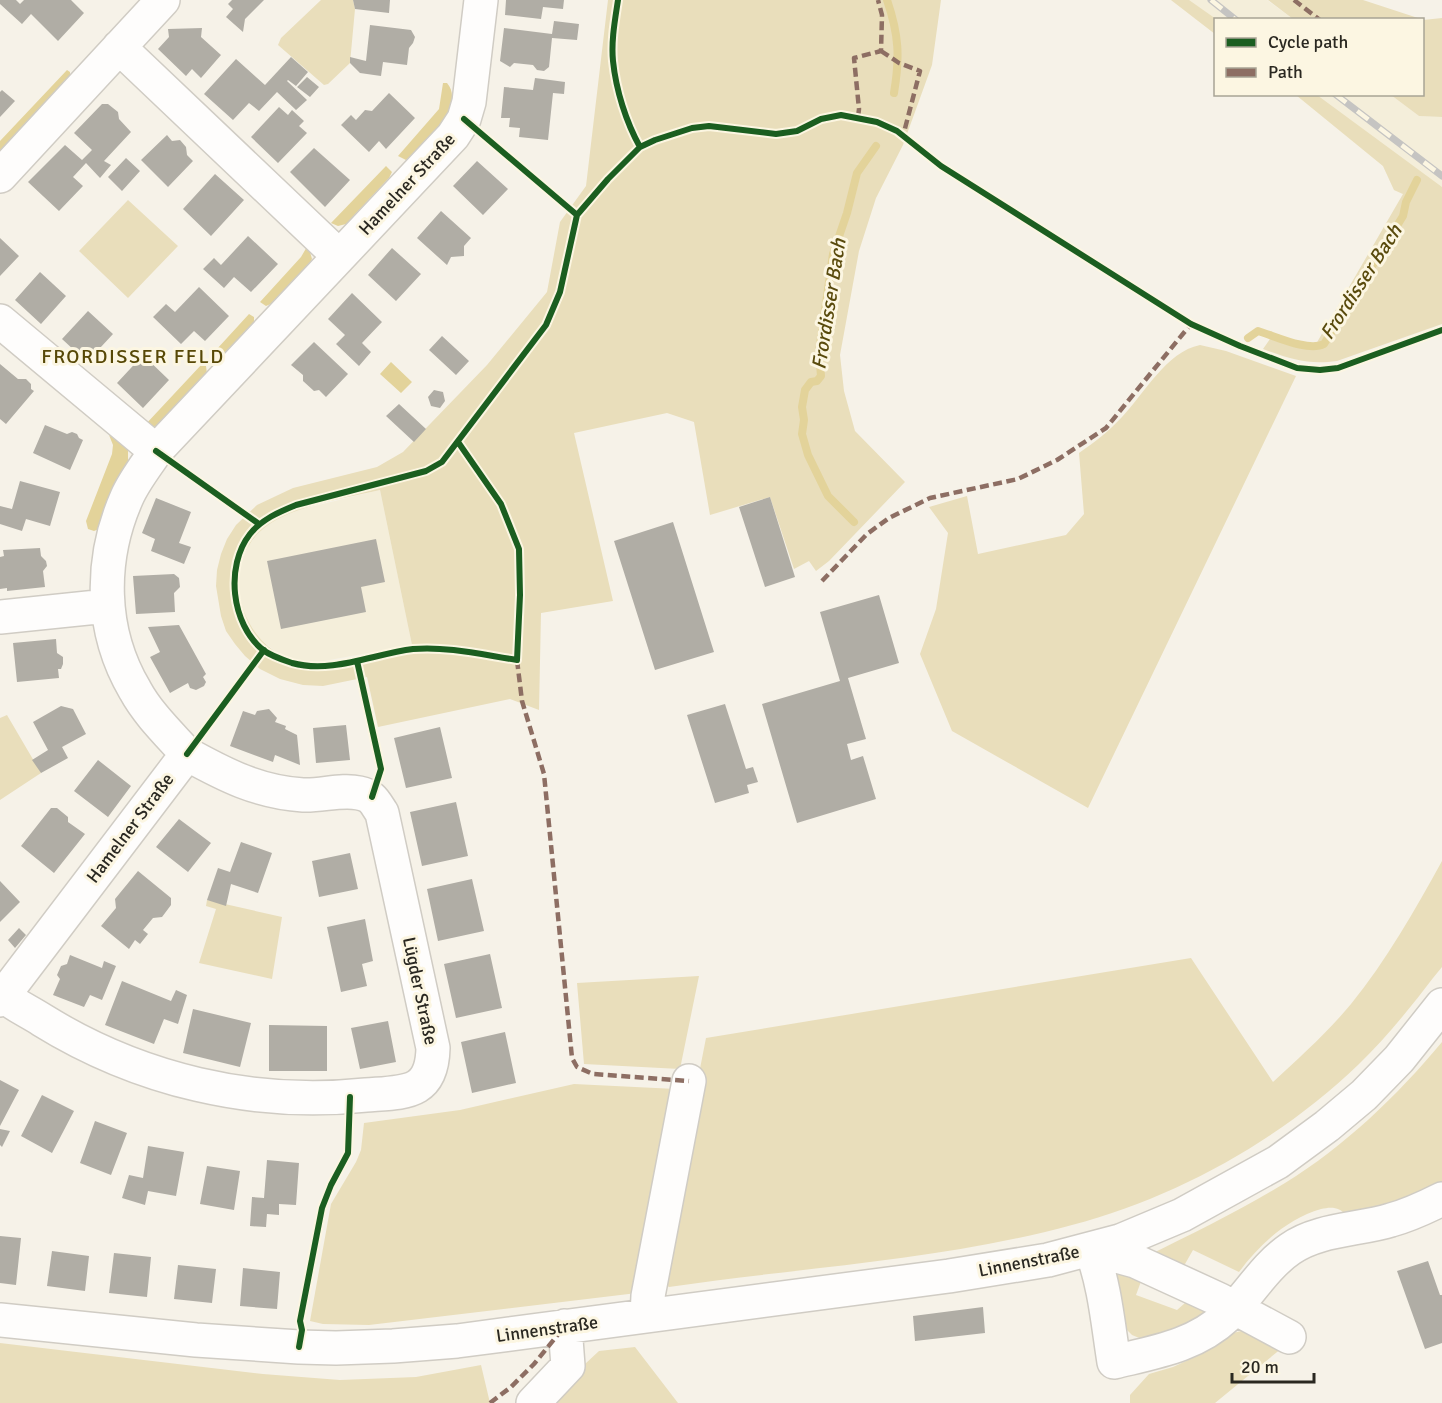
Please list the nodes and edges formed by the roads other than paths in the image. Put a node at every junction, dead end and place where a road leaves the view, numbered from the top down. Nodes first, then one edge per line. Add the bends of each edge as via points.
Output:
1 (163, 0) edge
2 (481, 0) edge
3 (119, 47) junction
4 (0, 176) edge
5 (339, 256) junction
6 (0, 321) edge
7 (156, 450) junction
8 (107, 606) junction
9 (0, 617) edge
10 (187, 754) junction
11 (1, 996) edge
12 (1442, 1005) edge
13 (690, 1081) dead end
14 (1442, 1199) edge
15 (1091, 1249) junction
16 (1235, 1307) junction
17 (647, 1315) junction
18 (0, 1320) edge
19 (565, 1326) junction
20 (1288, 1337) dead end
21 (533, 1403) edge

1 - 3 street
2 - 5 street, Hamelner Straße via 464,118 453,136
3 - 4 street
3 - 5 street
5 - 7 street, Hamelner Straße
6 - 7 street
7 - 8 street, Hamelner Straße via 128,496 113,538
8 - 9 street
8 - 10 street, Hamelner Straße via 120,660 135,692
10 - 11 street, Hamelner Straße
10 - 11 street, Lügder Straße via 233,779 267,789 303,795 356,792 372,797 382,813 433,1048 429,1076 402,1092 350,1097 316,1099 242,1093 179,1080 111,1056
12 - 15 street, Linnenstraße via 1364,1095 1278,1162 1182,1215
13 - 17 street
14 - 16 street, Linnenstraße via 1392,1220 1322,1235 1290,1248
15 - 16 street via 1136,1261
15 - 16 street, Linnenstraße via 1114,1362 1186,1343
15 - 17 street, Linnenstraße via 938,1278
16 - 20 street
17 - 19 street, Linnenstraße
18 - 19 street, Linnenstraße via 196,1340 336,1348 457,1341
19 - 21 street via 568,1366

